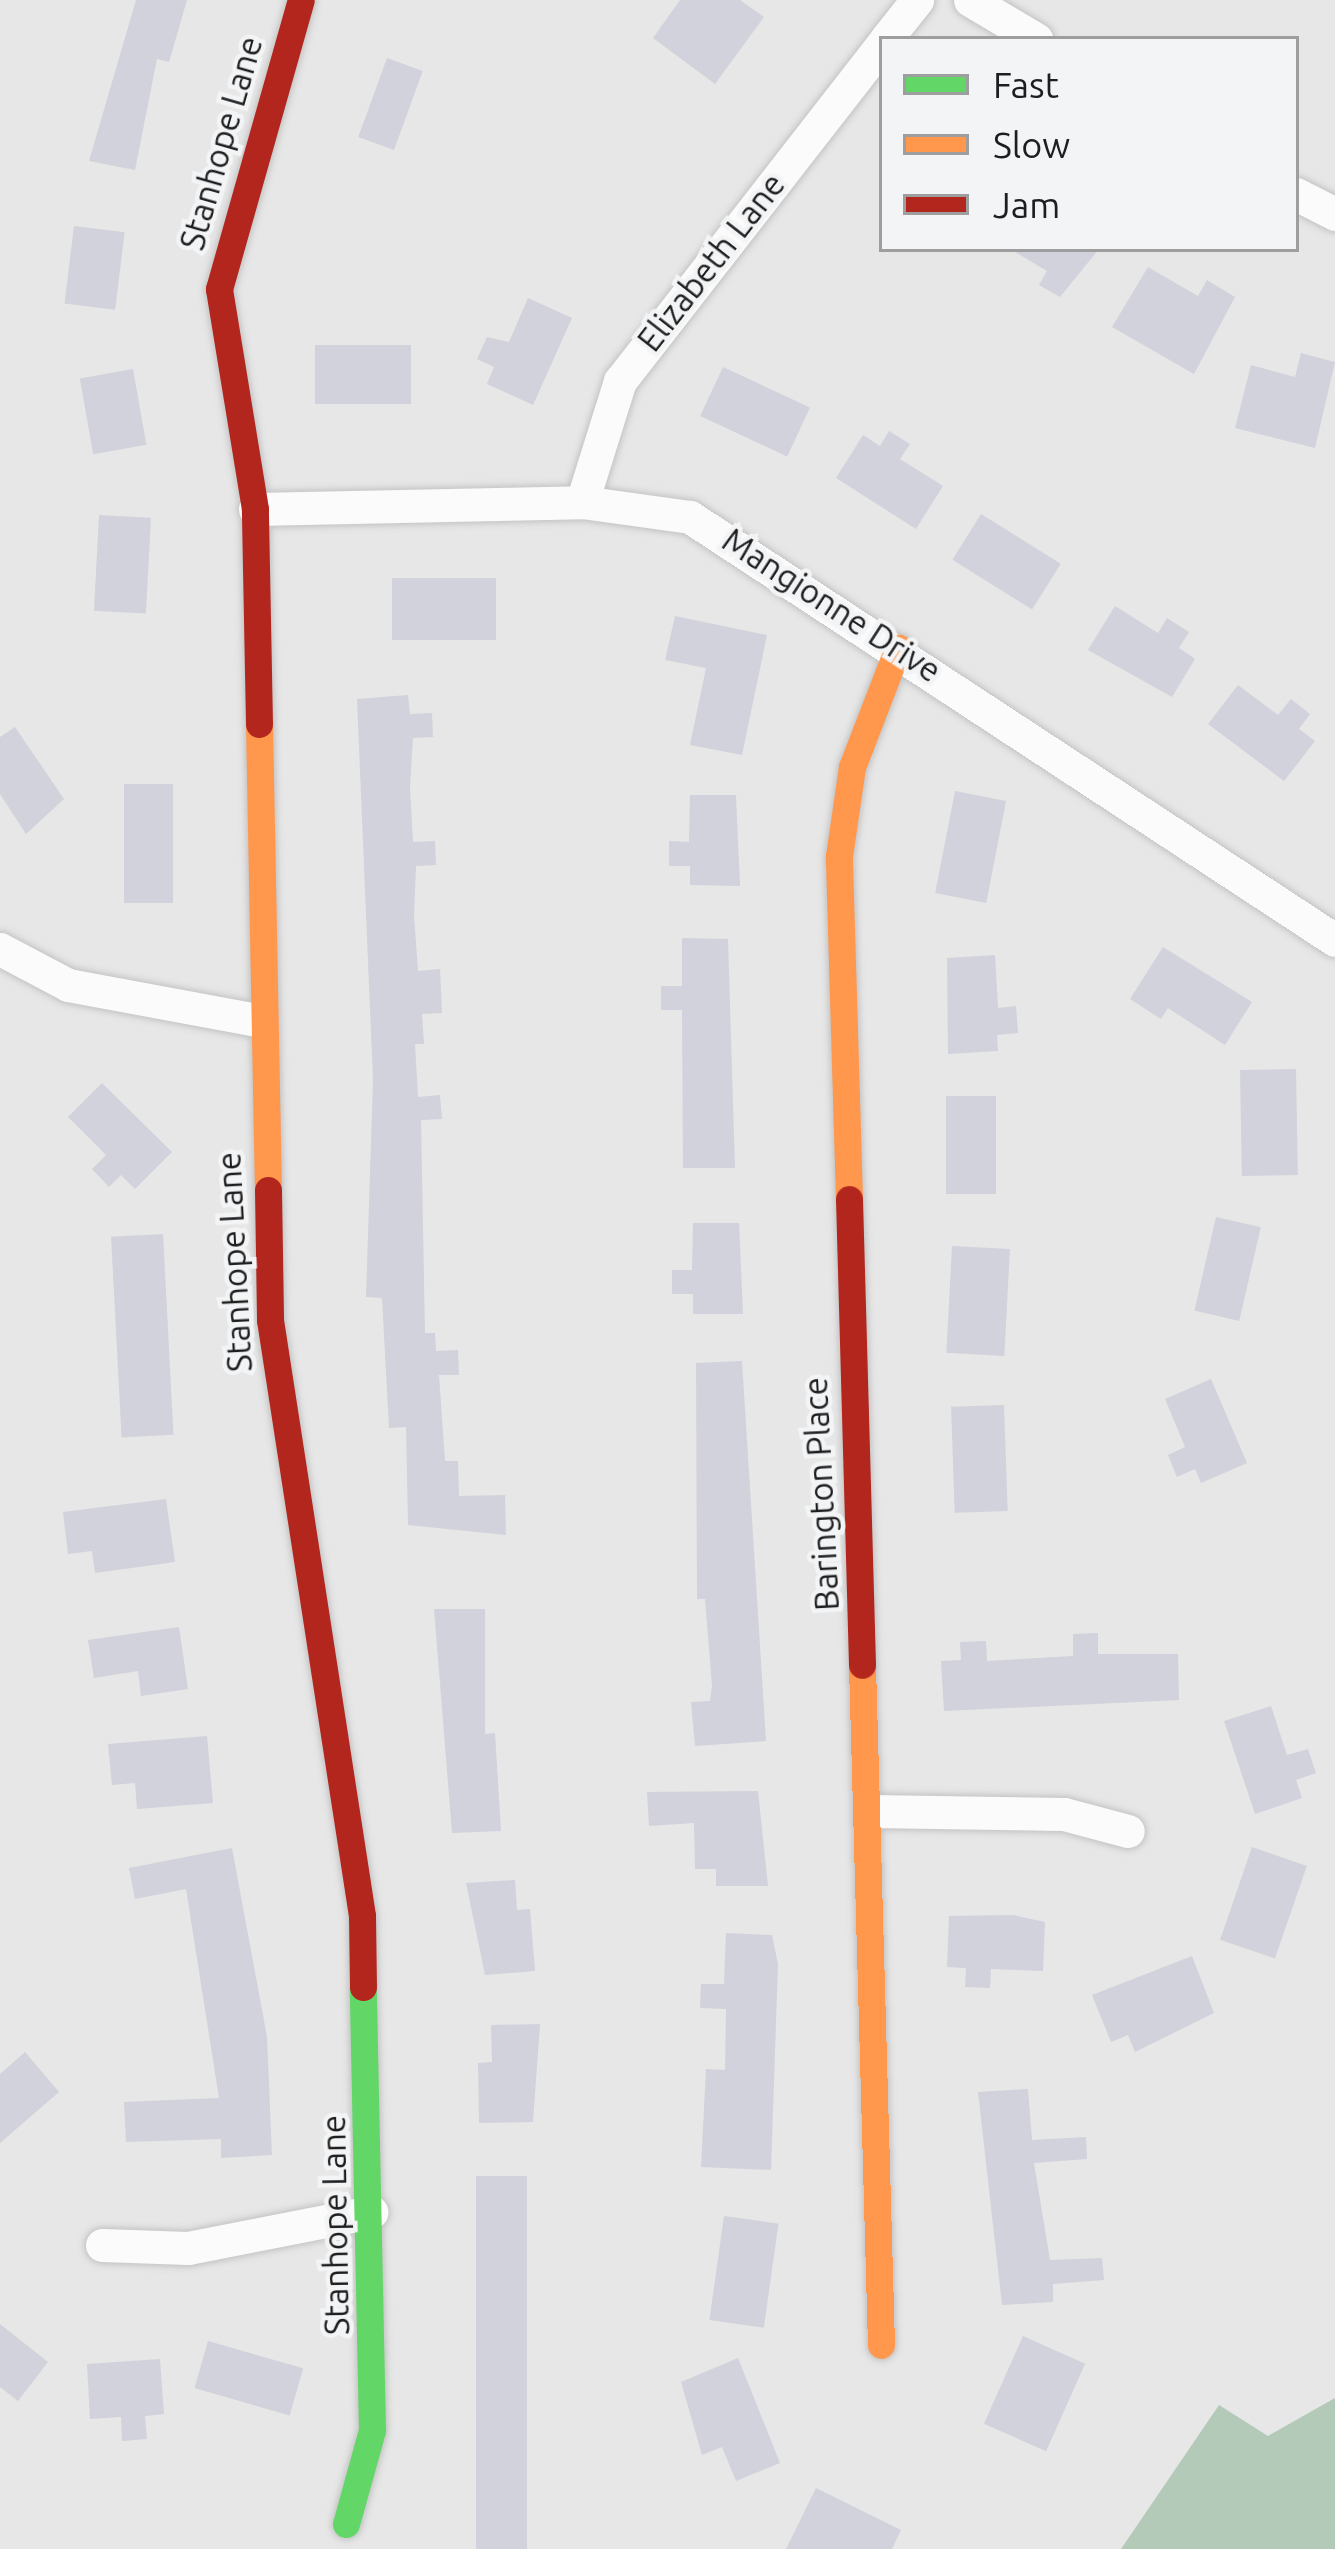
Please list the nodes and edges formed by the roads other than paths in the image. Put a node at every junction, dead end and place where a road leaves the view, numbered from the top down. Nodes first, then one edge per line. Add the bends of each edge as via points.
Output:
1 (301, 0) edge
2 (917, 0) edge
3 (970, 0) edge
4 (889, 36) edge
5 (1031, 36) edge
6 (879, 48) edge
7 (1299, 196) edge
8 (1335, 214) edge
9 (582, 502) junction
10 (255, 508) junction
11 (898, 648) junction
12 (1335, 940) edge
13 (0, 949) edge
14 (257, 1020) junction
15 (872, 1810) junction
16 (1128, 1831) dead end
17 (371, 2212) junction
18 (102, 2245) dead end
19 (881, 2345) dead end
20 (346, 2524) dead end

1 - 10 street, Stanhope Lane via 221,262
2 - 4 street, Elizabeth Lane
3 - 5 street
6 - 9 street, Elizabeth Lane via 620,381
7 - 8 street
9 - 10 street, Mangionne Drive
9 - 11 street, Mangionne Drive via 690,517
10 - 14 street, Stanhope Lane
11 - 12 street, Mangionne Drive
11 - 15 street, Barington Place via 852,767 839,856 851,1473
13 - 14 street via 68,985
14 - 17 street, Stanhope Lane via 284,1452 362,1916
15 - 16 street via 1064,1814
15 - 19 street, Barington Place
17 - 18 street via 188,2248
17 - 20 street, Stanhope Lane via 372,2430

